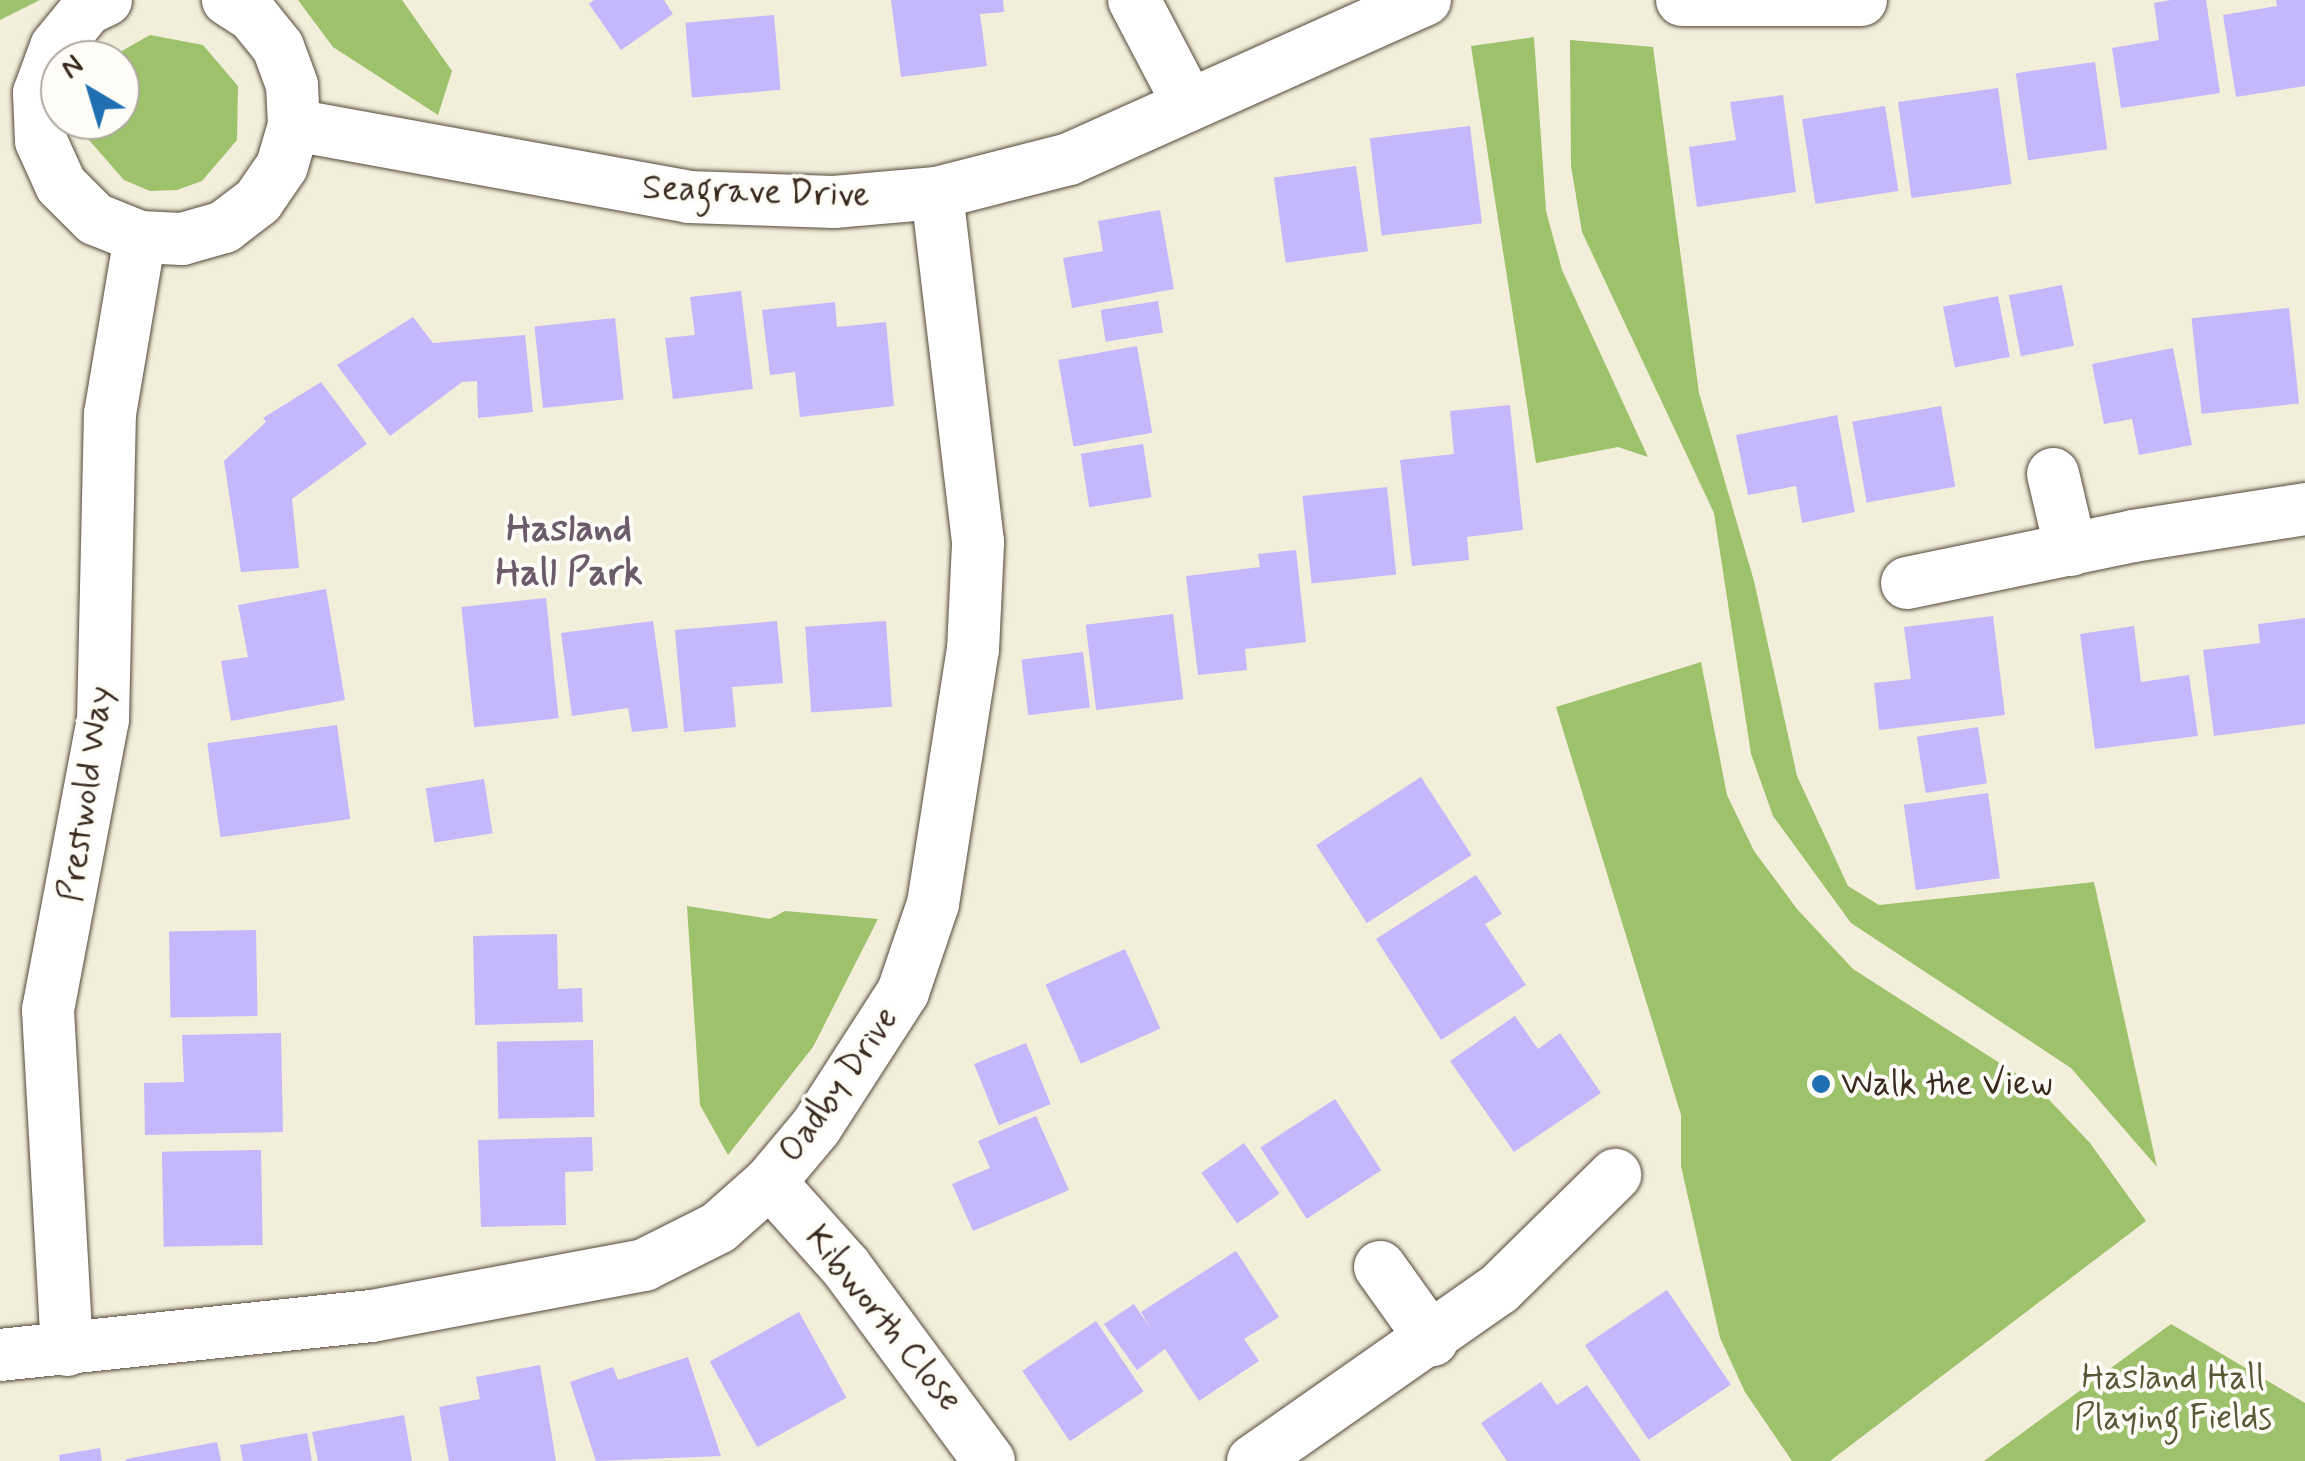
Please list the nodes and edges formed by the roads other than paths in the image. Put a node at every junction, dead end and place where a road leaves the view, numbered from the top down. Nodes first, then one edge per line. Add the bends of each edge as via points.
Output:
1 (106, 0) edge
2 (228, 0) edge
3 (1134, 0) edge
4 (1425, 0) edge
5 (1682, 0) edge
6 (1860, 0) edge
7 (20, 90) edge
8 (1188, 103) junction
9 (294, 125) junction
10 (937, 193) junction
11 (140, 237) junction
12 (2053, 474) dead end
13 (2305, 510) edge
14 (2071, 550) junction
15 (1907, 583) dead end
16 (1614, 1175) dead end
17 (770, 1182) junction
18 (1380, 1266) dead end
19 (1432, 1340) junction
20 (67, 1350) junction
21 (0, 1355) edge
22 (989, 1461) edge
23 (1253, 1461) edge

1 - 7 street via 87,10
2 - 9 street via 253,16 278,47 292,85
3 - 8 street
4 - 8 street, Seagrave Drive
5 - 6 street
7 - 11 street via 61,185 96,219
8 - 10 street, Seagrave Drive via 1070,159
9 - 10 street, Seagrave Drive via 689,197 834,202
9 - 11 street via 282,166 258,202 224,227 182,238
10 - 17 street, Oadby Drive via 978,542 972,650 933,904 903,992 860,1068
11 - 20 street, Prestwold Way via 110,414 103,720 48,1010
12 - 14 street
13 - 14 street
14 - 15 street
16 - 19 street via 1499,1289
17 - 20 street, Oadby Drive via 718,1228 644,1265 372,1316 171,1333
17 - 22 street, Kibworth Close via 846,1267
18 - 19 street
19 - 23 street
20 - 21 street, Oadby Drive

